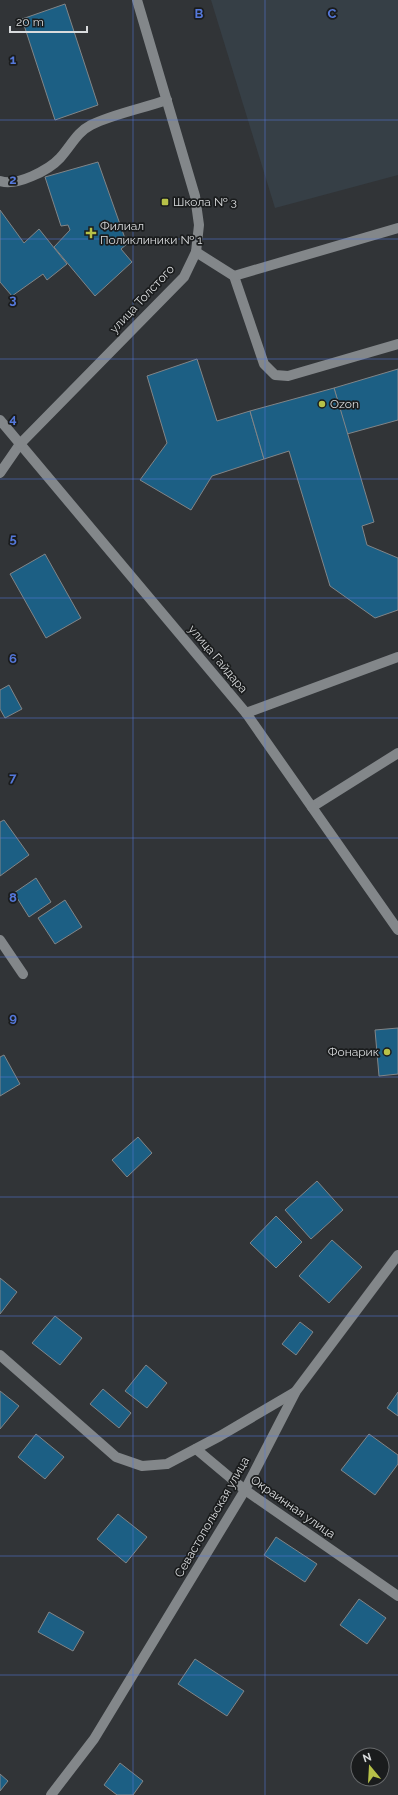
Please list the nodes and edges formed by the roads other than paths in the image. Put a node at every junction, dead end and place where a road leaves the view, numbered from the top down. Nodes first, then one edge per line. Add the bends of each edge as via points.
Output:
1 (137, 0) edge
2 (167, 100) junction
3 (0, 181) edge
4 (398, 228) edge
5 (196, 252) junction
6 (234, 276) junction
7 (398, 344) edge
8 (0, 420) edge
9 (20, 444) junction
10 (0, 473) edge
11 (398, 657) edge
12 (246, 713) junction
13 (398, 753) edge
14 (312, 807) junction
15 (398, 930) edge
16 (0, 940) edge
17 (23, 974) dead end
18 (398, 1255) edge
19 (0, 1355) edge
20 (296, 1391) junction
21 (196, 1449) junction
22 (245, 1490) junction
23 (398, 1596) edge
24 (51, 1795) edge

1 - 2 street, улица Толстого
2 - 3 street via 92,124 81,131 60,158 47,169 16,181
2 - 5 street, улица Толстого via 195,196 199,225
4 - 6 street
5 - 6 street
5 - 9 street, улица Толстого via 184,277
6 - 7 street via 264,364 274,375 288,376
8 - 9 street, улица Гайдара
9 - 10 street, улица Толстого
9 - 12 street, улица Гайдара
11 - 12 street
12 - 14 street, улица Гайдара
13 - 14 street
14 - 15 street, улица Гайдара
16 - 17 street
18 - 20 street, Севастопольская улица
19 - 21 street via 116,1457 142,1466 167,1464
20 - 21 street
20 - 22 street, Севастопольская улица
21 - 22 street, Окраинная улица
22 - 23 street, Окраинная улица
22 - 24 street, Севастопольская улица via 94,1739

